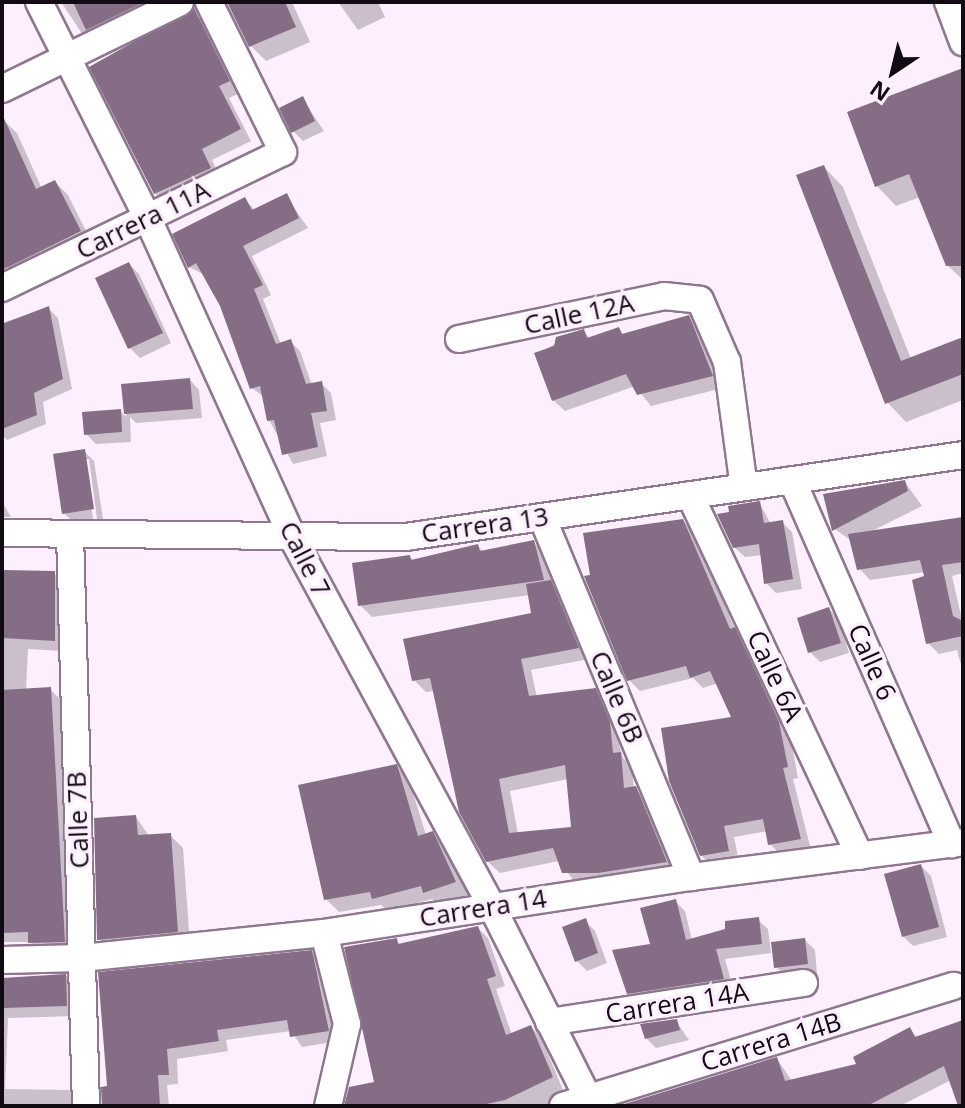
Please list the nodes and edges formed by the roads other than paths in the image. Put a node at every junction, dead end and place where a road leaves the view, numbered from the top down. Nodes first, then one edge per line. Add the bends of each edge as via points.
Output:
1 (39, 2) edge
2 (180, 2) edge
3 (209, 2) edge
4 (948, 2) edge
5 (963, 42) edge
6 (67, 57) junction
7 (2, 89) edge
8 (148, 219) junction
9 (2, 288) edge
10 (459, 339) dead end
11 (963, 455) edge
12 (792, 480) junction
13 (744, 487) junction
14 (690, 495) junction
15 (542, 517) junction
16 (2, 533) edge
17 (70, 534) junction
18 (292, 537) junction
19 (957, 843) edge
20 (860, 856) junction
21 (691, 877) junction
22 (492, 907) junction
23 (324, 933) junction
24 (82, 958) junction
25 (2, 960) edge
26 (804, 983) dead end
27 (954, 986) dead end
28 (549, 1022) junction
29 (581, 1103) edge
30 (86, 1106) edge
31 (328, 1106) edge

1 - 6 street, Calle 7
2 - 6 street
3 - 8 street, Carrera 11A via 283,152
4 - 5 street
6 - 7 street
6 - 8 street, Calle 7
8 - 9 street, Carrera 11A
8 - 18 street, Calle 7
10 - 13 street, Calle 12A via 664,296 700,300 727,362
11 - 12 street, Carrera 13
12 - 13 street, Carrera 13
12 - 19 street, Calle 6
13 - 14 street, Carrera 13
14 - 15 street, Carrera 13
14 - 20 street, Calle 6A
15 - 18 street, Carrera 13 via 406,537
15 - 21 street, Calle 6B
16 - 17 street, Carrera 13
17 - 18 street, Carrera 13
17 - 24 street, Calle 7B
18 - 22 street, Calle 7
19 - 20 street, Carrera 14
20 - 21 street, Carrera 14
21 - 22 street, Carrera 14
22 - 23 street, Carrera 14
22 - 28 street, Calle 7
23 - 24 street, Carrera 14
23 - 31 street via 347,1024
24 - 25 street, Carrera 14
24 - 30 street, Calle 7B
26 - 28 street, Carrera 14A
27 - 29 street, Carrera 14B
28 - 29 street, Calle 7

